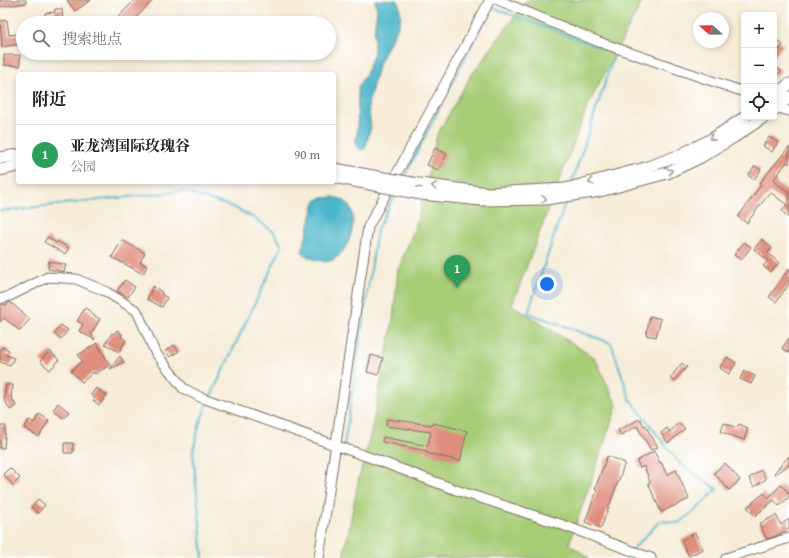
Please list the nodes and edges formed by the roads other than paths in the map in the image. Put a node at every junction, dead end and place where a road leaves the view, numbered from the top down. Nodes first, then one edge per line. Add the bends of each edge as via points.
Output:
1 (490, 0) edge
2 (498, 0) edge
3 (789, 84) edge
4 (741, 91) edge
5 (777, 94) edge
6 (789, 97) edge
7 (779, 108) edge
8 (741, 120) edge
9 (760, 120) edge
10 (16, 155) edge
11 (0, 158) edge
12 (16, 166) edge
13 (336, 169) edge
14 (0, 170) edge
15 (336, 177) edge
16 (0, 299) edge
17 (336, 445) junction
18 (789, 538) edge
19 (644, 557) edge
20 (319, 558) edge
21 (726, 558) edge

1 - 17 street via 368,227
2 - 4 street via 599,42
3 - 5 main road
6 - 7 main road
8 -> 13 main road, bridge via 712,139 678,156 645,168 565,188 488,193
15 -> 9 main road, bridge via 421,194 489,200 546,199 600,191 667,173 701,157
10 - 11 main road
12 - 14 main road
16 - 17 street via 48,277 76,279 105,291 137,311 155,352 183,388 216,403
17 - 19 street via 460,492 560,524
17 - 20 street
18 - 21 street

